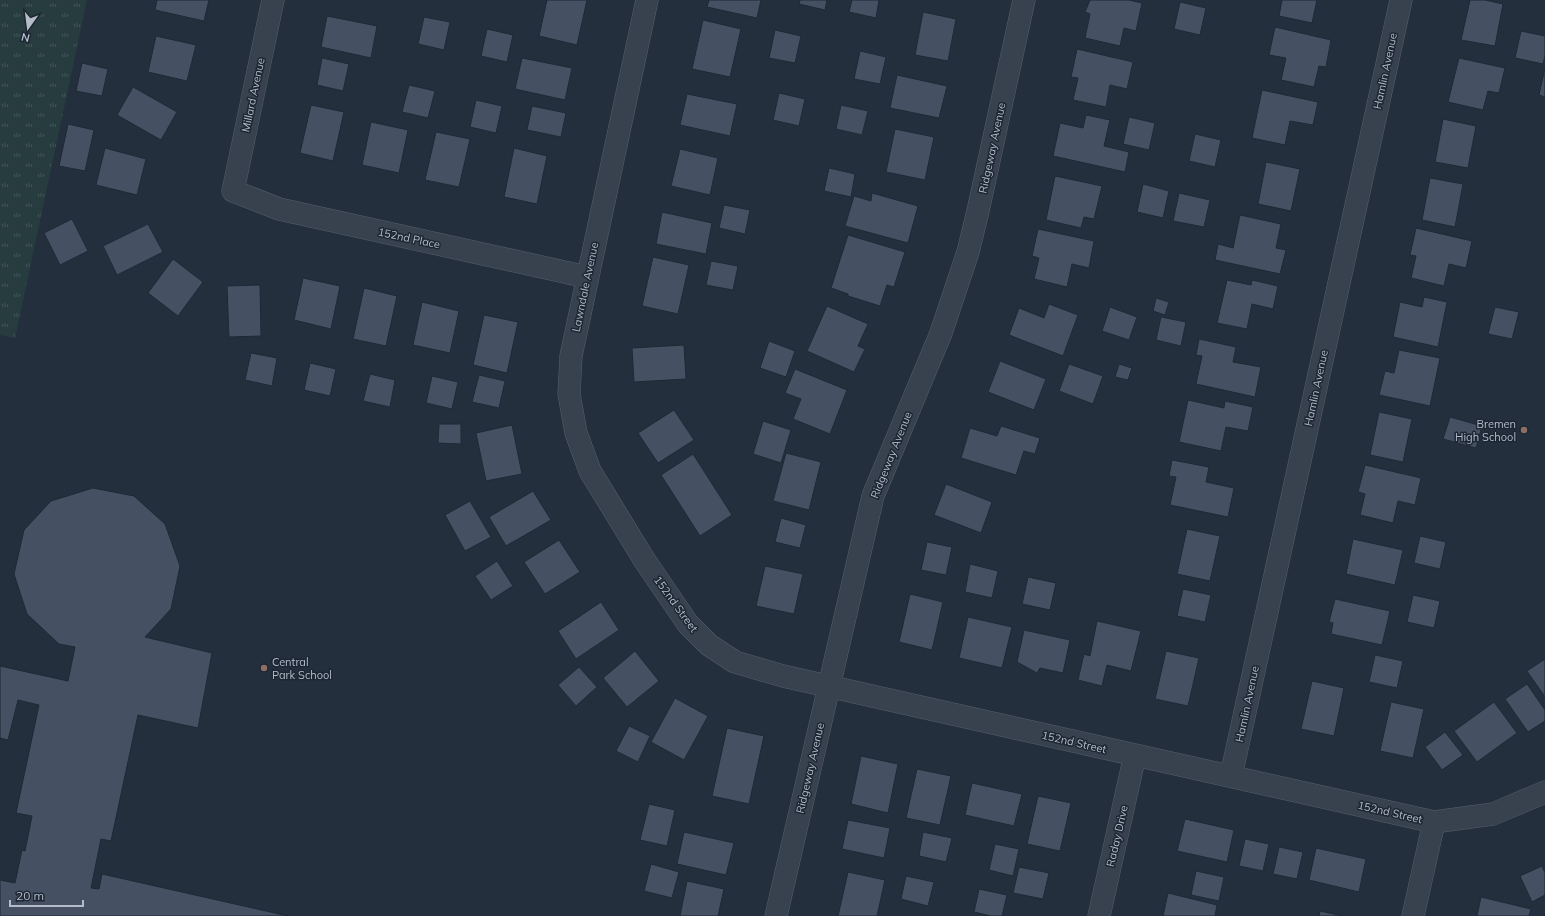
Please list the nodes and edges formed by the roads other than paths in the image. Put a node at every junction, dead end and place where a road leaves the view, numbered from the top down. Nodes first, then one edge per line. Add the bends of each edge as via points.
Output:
1 (273, 0) edge
2 (647, 0) edge
3 (1024, 0) edge
4 (1400, 0) edge
5 (233, 191) joint
6 (587, 277) junction
7 (645, 561) joint
8 (828, 687) junction
9 (1135, 755) junction
10 (1231, 776) junction
11 (1545, 792) edge
12 (1434, 822) junction
13 (776, 916) edge
14 (1099, 916) edge
15 (1413, 916) edge

1 - 5 street, Millard Avenue
2 - 6 street, Lawndale Avenue
3 - 8 street, Ridgeway Avenue via 968,252 941,334 873,496
4 - 10 street, Hamlin Avenue
5 - 6 street, 152nd Place via 279,209
6 - 7 street, Lawndale Avenue via 571,356 569,394 576,433 590,471
7 - 8 street, 152nd Street via 688,624 709,645 735,662
8 - 9 street, 152nd Street
8 - 13 street, Ridgeway Avenue
9 - 10 street, 152nd Street
9 - 14 street, Raday Drive
10 - 12 street, 152nd Street
11 - 12 street, 152nd Street via 1493,814
12 - 15 street

